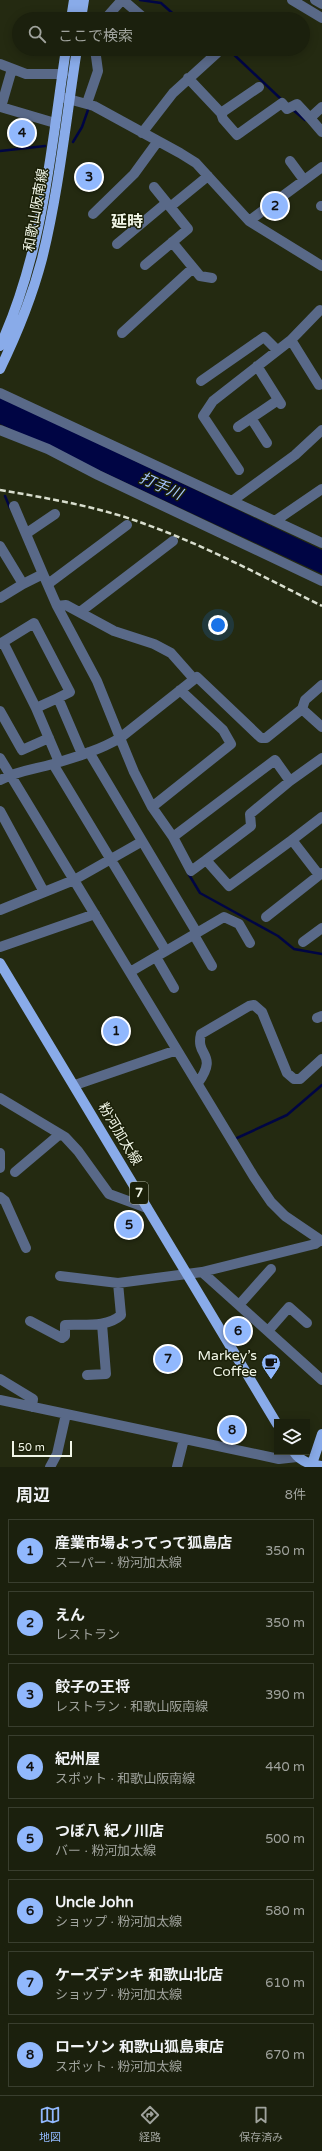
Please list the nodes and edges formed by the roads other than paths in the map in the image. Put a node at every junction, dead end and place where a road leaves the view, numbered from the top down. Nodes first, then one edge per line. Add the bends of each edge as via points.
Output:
1 (74, 0) edge
2 (84, 0) edge
3 (292, 0) edge
4 (315, 0) edge
5 (124, 1) edge
6 (322, 4) edge
7 (72, 12) edge
8 (82, 12) edge
9 (112, 12) edge
10 (137, 12) edge
11 (322, 18) edge
12 (65, 56) edge
13 (75, 56) edge
14 (96, 56) edge
15 (214, 56) edge
16 (0, 64) edge
17 (12, 69) junction
18 (62, 74) junction
19 (188, 78) junction
20 (259, 87) dead end
21 (64, 98) junction
22 (90, 104) junction
23 (322, 107) edge
24 (221, 113) junction
25 (310, 118) junction
26 (55, 123) junction
27 (322, 132) edge
28 (142, 133) junction
29 (158, 141) junction
30 (290, 160) dead end
31 (322, 167) edge
32 (208, 176) junction
33 (304, 180) junction
34 (154, 187) dead end
35 (168, 205) junction
36 (93, 214) dead end
37 (249, 221) junction
38 (172, 242) junction
39 (117, 244) dead end
40 (145, 265) dead end
41 (322, 266) edge
42 (193, 268) junction
43 (212, 278) dead end
44 (321, 311) edge
45 (122, 333) dead end
46 (291, 340) junction
47 (0, 346) edge
48 (277, 350) junction
49 (257, 366) junction
50 (0, 369) edge
51 (201, 381) dead end
52 (319, 385) dead end
53 (0, 393) edge
54 (251, 418) junction
55 (238, 427) dead end
56 (0, 430) edge
57 (322, 430) edge
58 (267, 443) dead end
59 (239, 470) dead end
60 (322, 489) edge
61 (232, 500) junction
62 (14, 506) dead end
63 (56, 514) dead end
64 (275, 521) junction
65 (127, 524) dead end
66 (27, 533) junction
67 (319, 539) edge
68 (173, 541) dead end
69 (0, 546) edge
70 (43, 574) junction
71 (322, 581) edge
72 (23, 584) junction
73 (48, 584) junction
74 (0, 598) edge
75 (58, 606) junction
76 (80, 612) junction
77 (1, 643) edge
78 (194, 679) junction
79 (180, 690) junction
80 (320, 691) edge
81 (58, 698) junction
82 (36, 708) junction
83 (302, 709) junction
84 (0, 711) edge
85 (322, 727) edge
86 (49, 738) junction
87 (120, 738) junction
88 (85, 753) junction
89 (0, 758) edge
90 (322, 758) edge
91 (56, 763) junction
92 (10, 775) junction
93 (0, 780) edge
94 (290, 781) junction
95 (152, 807) junction
96 (0, 811) edge
97 (322, 817) edge
98 (173, 837) junction
99 (292, 840) junction
100 (141, 842) junction
101 (206, 860) junction
102 (111, 861) junction
103 (320, 874) edge
104 (74, 880) junction
105 (44, 892) junction
106 (1, 906) edge
107 (95, 914) junction
108 (266, 917) dead end
109 (322, 928) edge
110 (196, 934) junction
111 (303, 942) dead end
112 (250, 943) dead end
113 (0, 947) edge
114 (166, 951) junction
115 (156, 957) junction
116 (0, 963) edge
117 (212, 966) dead end
118 (130, 972) junction
119 (174, 988) dead end
120 (177, 1050) junction
121 (322, 1059) edge
122 (198, 1083) junction
123 (75, 1085) junction
124 (0, 1098) edge
125 (60, 1134) junction
126 (0, 1155) edge
127 (0, 1168) edge
128 (15, 1172) dead end
129 (0, 1197) edge
130 (147, 1208) junction
131 (321, 1241) edge
132 (26, 1248) dead end
133 (271, 1269) dead end
134 (202, 1272) junction
135 (188, 1275) junction
136 (60, 1276) dead end
137 (118, 1282) junction
138 (239, 1305) junction
139 (30, 1321) dead end
140 (308, 1323) dead end
141 (102, 1324) junction
142 (268, 1331) junction
143 (87, 1376) dead end
144 (0, 1379) edge
145 (322, 1380) edge
146 (0, 1400) edge
147 (32, 1407) junction
148 (66, 1414) junction
149 (274, 1419) edge
150 (322, 1434) edge
151 (184, 1440) junction
152 (293, 1455) edge
153 (297, 1455) edge
154 (311, 1466) edge
155 (322, 1466) edge
156 (50, 1467) edge
157 (176, 1467) edge

1 - 7 main road
2 - 8 main road
3 - 11 street
4 - 6 street
5 - 9 street
5 - 10 street
12 - 18 main road, 和歌山阪南線
13 - 21 main road, 和歌山阪南線
14 - 22 street via 98,71
15 - 19 street
16 - 17 street
17 - 18 street via 26,74
17 - 26 street via 1,107
18 - 21 main road, 和歌山阪南線
19 - 24 street
19 - 28 street
20 - 24 street
21 - 22 street
21 - 26 main road, 和歌山阪南線
21 - 50 main road, 和歌山阪南線 via 51,217 42,260 16,335
22 - 28 street
23 - 25 street
24 - 25 street via 236,135 282,103 288,109 297,104
25 - 27 street
26 - 47 main road, 和歌山阪南線 via 33,248 24,282
28 - 29 street
29 - 32 street via 196,162
29 - 36 street via 134,174
30 - 33 street
31 - 33 street
32 - 35 street
32 - 37 street
33 - 37 street
34 - 35 street
35 - 38 street via 188,229
35 - 39 street
37 - 41 street
38 - 40 street
38 - 42 street
42 - 43 street via 200,276
42 - 45 street
44 - 46 street
46 - 48 street
46 - 52 street
48 - 49 street
48 - 51 street via 264,337
49 - 54 street via 280,402
49 - 59 street via 213,401 203,416
53 - 61 street
54 - 55 street
54 - 58 street
56 - 71 street via 48,449
57 - 61 street via 295,455
60 - 64 street
61 - 64 street
62 - 66 street
63 - 66 street
64 - 67 street
65 - 73 street
66 - 70 street
68 - 76 street
69 - 72 street
70 - 72 street
70 - 73 street
72 - 74 street
73 - 75 street
75 - 76 street via 66,605
75 - 87 street via 97,681
76 - 78 street via 114,631 154,644 171,653
77 - 81 street via 34,623 70,692
77 - 82 street
78 - 79 street
78 - 83 street via 198,677 261,738 266,738
79 - 87 street
79 - 95 street via 223,730 232,744
80 - 83 street via 305,700
81 - 82 street
81 - 88 street
82 - 86 street
83 - 85 street
84 - 86 street via 22,750
86 - 91 street
87 - 88 street
87 - 95 street
88 - 91 street
88 - 100 street
89 - 92 street
90 - 94 street
91 - 92 street
91 - 102 street
92 - 93 street
92 - 104 street
94 - 98 street via 275,760
94 - 101 street via 250,814 251,826
95 - 98 street
96 - 105 street
97 - 99 street
98 - 101 street via 192,871
99 - 101 street via 229,886
99 - 103 street
100 - 102 street
100 - 110 street
102 - 104 street
102 - 114 street
103 - 108 street
104 - 105 street
104 - 107 street
105 - 106 street
107 - 113 street
107 - 118 street
109 - 111 street
110 - 112 street via 224,917 239,924
110 - 114 street
110 - 117 street
114 - 115 street
115 - 118 street
115 - 119 street
116 - 123 main road, 粉河加太線 / 7
118 - 120 street
120 - 122 street
120 - 123 street
121 - 122 street via 300,1079 294,1079 287,1073 262,1012 254,1005 201,1034 199,1042 207,1059 207,1070
122 - 131 street via 271,1202 285,1216
123 - 130 main road, 粉河加太線 / 7
124 - 125 street
125 - 128 street
125 - 130 street via 78,1151 109,1194
126 - 127 street
129 - 132 street via 5,1201
130 - 135 main road, 粉河加太線 / 7
131 - 134 street
133 - 138 street
134 - 135 street
134 - 138 street
135 - 137 street
135 - 149 main road, 粉河加太線 / 7
136 - 137 street
137 - 141 street via 121,1315
138 - 142 street
139 - 141 street via 62,1338 65,1336 65,1325
140 - 142 street via 290,1307
141 - 143 street via 106,1374
142 - 145 street
144 - 147 street via 33,1399
146 - 147 street
147 - 148 street
148 - 151 street
148 - 156 street via 57,1454
150 - 154 main road
151 - 152 street via 279,1459
151 - 157 street
153 - 154 main road
154 - 155 main road

